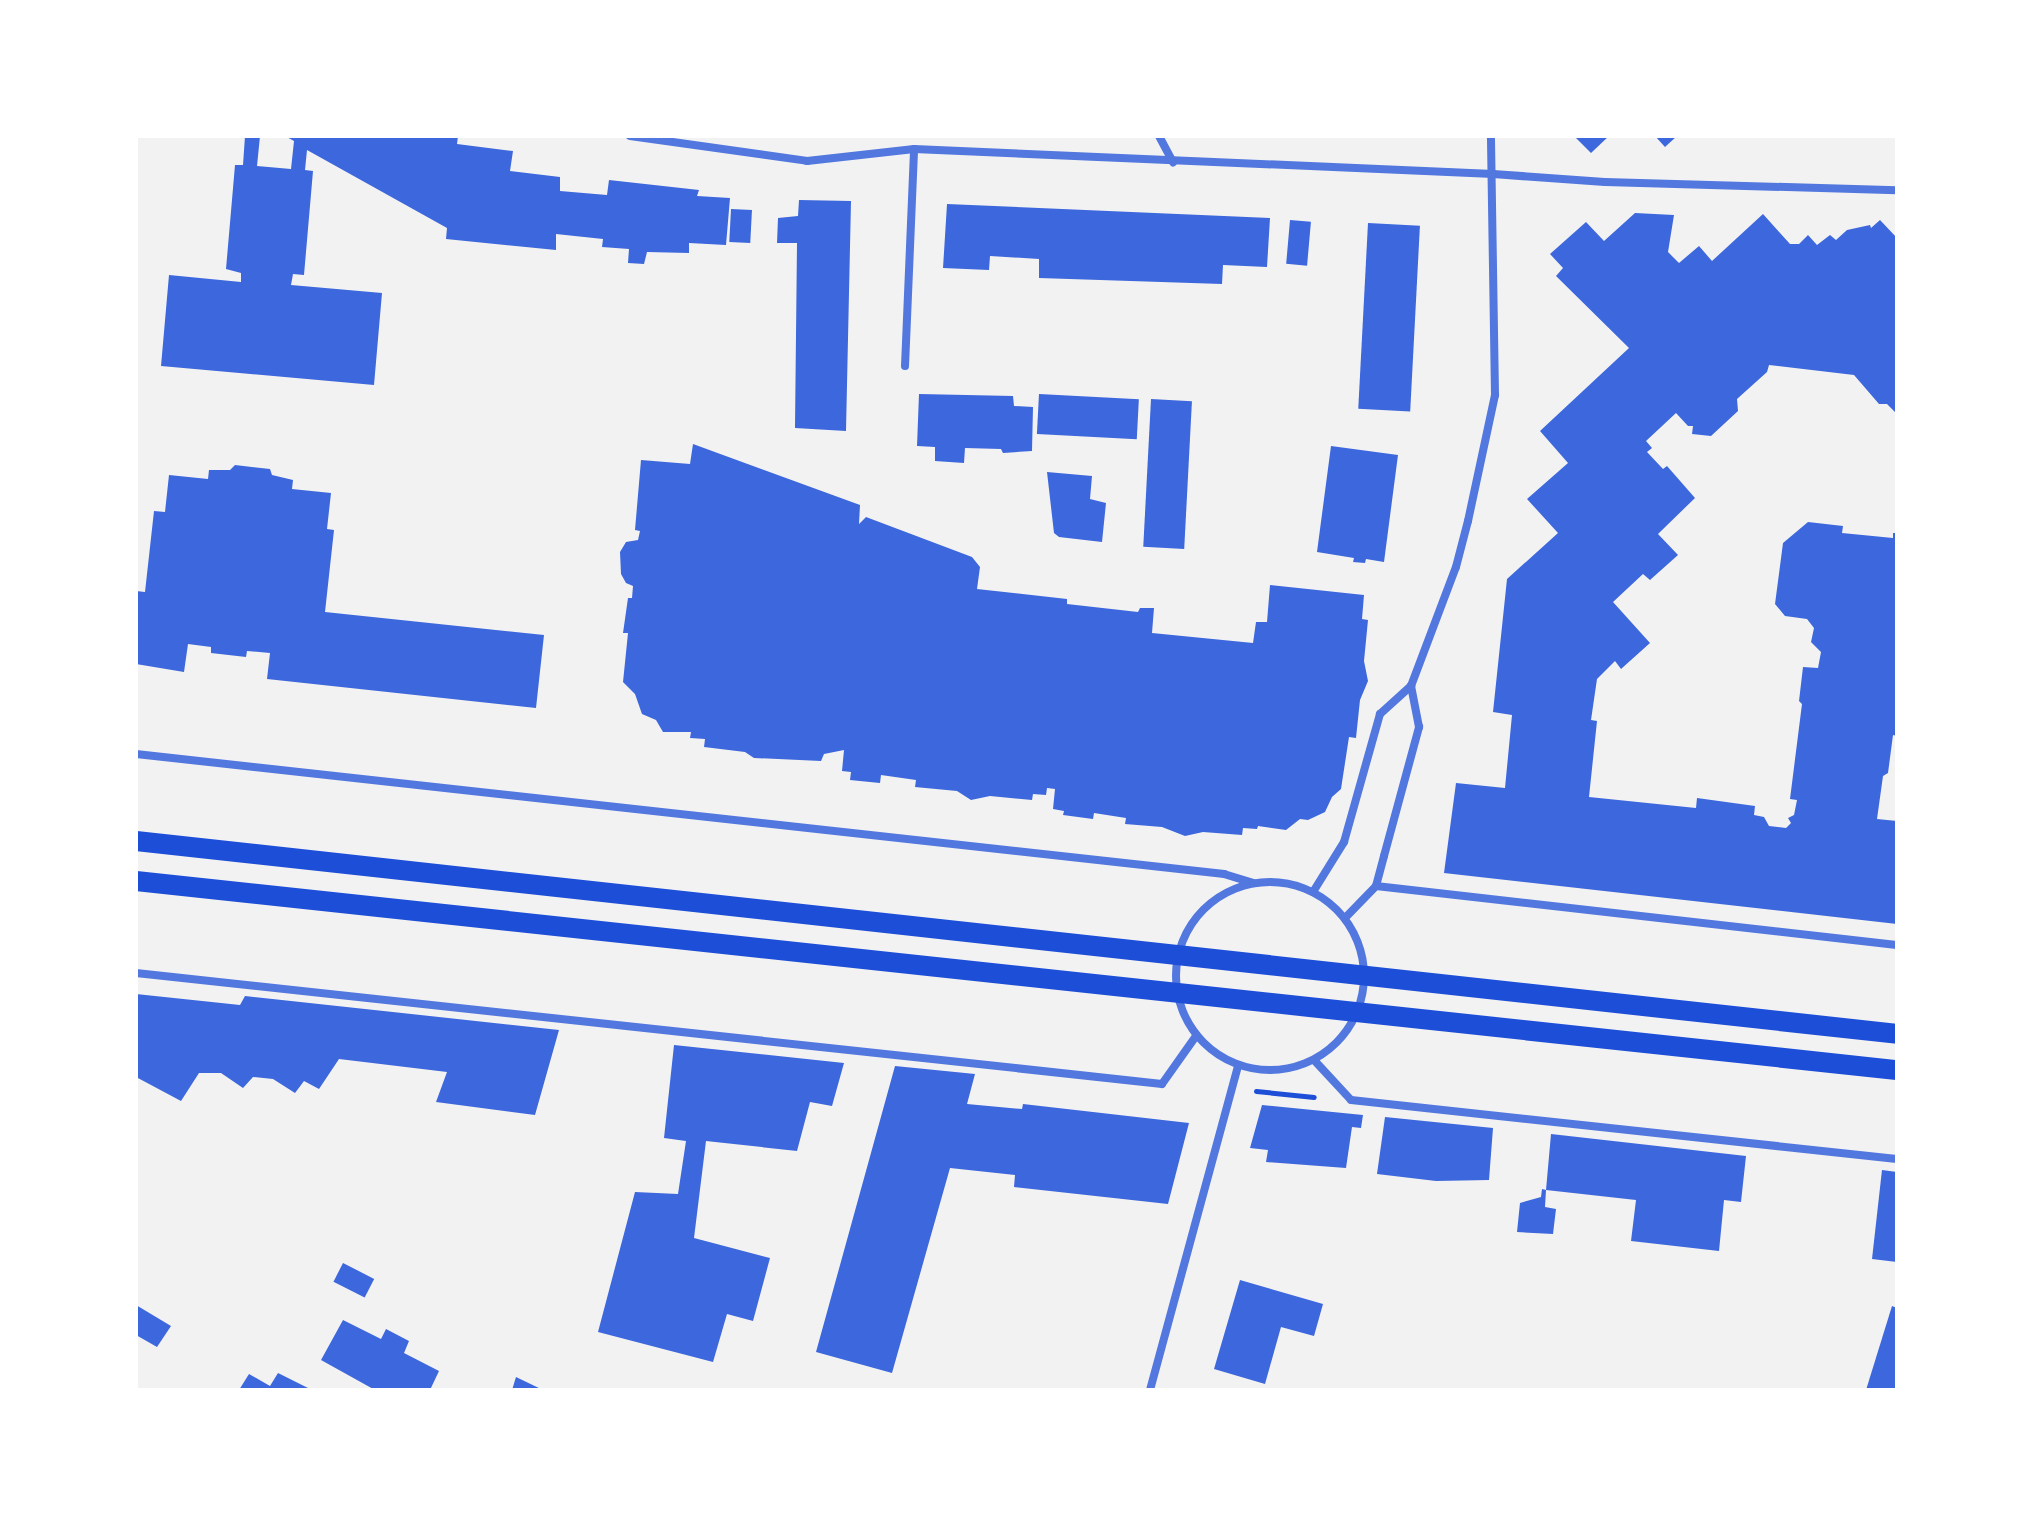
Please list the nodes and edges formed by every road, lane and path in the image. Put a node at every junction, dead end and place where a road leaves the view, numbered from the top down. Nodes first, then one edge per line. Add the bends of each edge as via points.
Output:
1 (630, 136) edge
2 (1159, 136) edge
3 (1491, 136) edge
4 (914, 149) junction
5 (1173, 162) junction
6 (1493, 174) junction
7 (1897, 190) edge
8 (905, 366) dead end
9 (1411, 686) junction
10 (136, 754) edge
11 (136, 841) edge
12 (136, 881) edge
13 (1254, 883) junction
14 (1376, 886) junction
15 (1313, 892) junction
16 (1345, 918) junction
17 (1897, 945) edge
18 (1177, 955) junction
19 (136, 973) edge
20 (1364, 977) junction
21 (1176, 992) junction
22 (1357, 1013) junction
23 (1897, 1034) edge
24 (1196, 1036) junction
25 (1314, 1060) junction
26 (1238, 1066) junction
27 (1897, 1070) edge
28 (1897, 1159) edge
29 (1150, 1390) edge

1 - 4 street via 807,161
2 - 5 street
3 - 6 street
4 - 5 street
4 - 8 street
5 - 6 street
6 - 7 street
6 - 9 street via 1495,395 1456,567
9 - 14 street via 1419,727
9 - 15 street via 1380,714 1344,842
10 - 13 street via 1224,874
11 - 18 main road
12 - 21 main road
13 - 15 street via 1284,883
13 - 18 street via 1205,907
14 - 16 street
14 - 17 street
15 - 16 street
16 - 20 street via 1362,955
18 - 20 main road
18 - 21 street
19 - 24 street via 1162,1084
20 - 22 street
20 - 23 main road
21 - 22 main road
21 - 24 street
22 - 25 street via 1346,1033
22 - 27 main road
24 - 26 street
25 - 26 street via 1289,1069
25 - 28 street via 1351,1100
26 - 29 street

